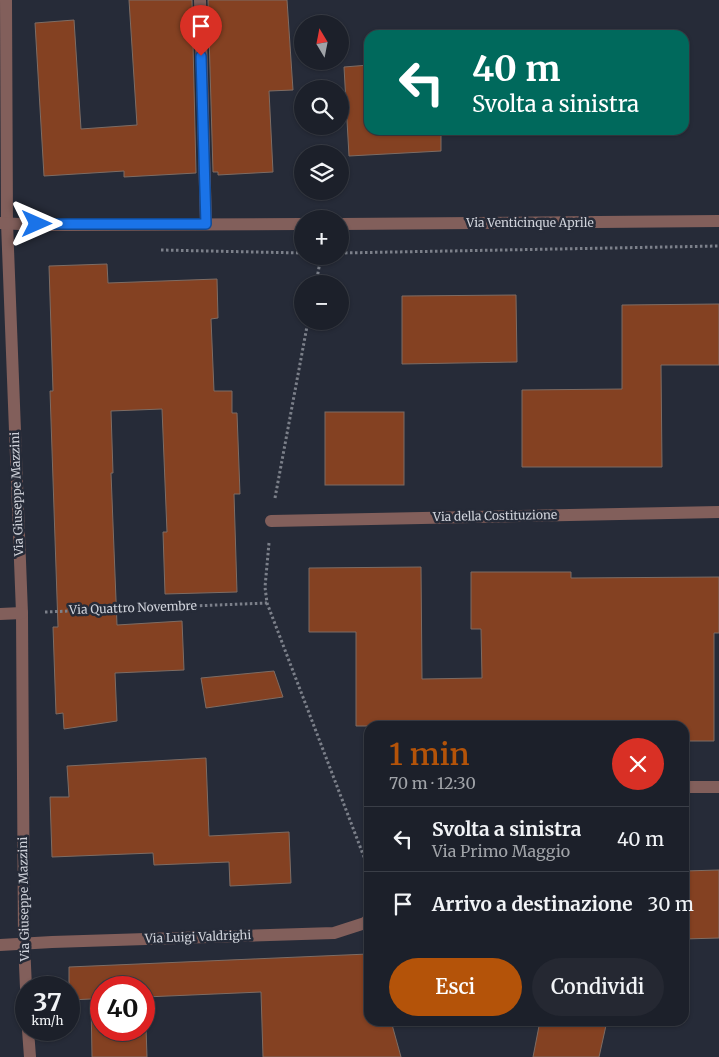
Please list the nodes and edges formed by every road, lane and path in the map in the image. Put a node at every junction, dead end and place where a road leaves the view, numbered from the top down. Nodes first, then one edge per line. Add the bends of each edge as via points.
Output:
1 (6, 0) edge
2 (200, 0) edge
3 (719, 221) edge
4 (4, 223) edge
5 (206, 224) junction
6 (294, 224) edge
7 (349, 224) edge
8 (719, 246) edge
9 (349, 253) edge
10 (306, 330) edge
11 (719, 512) edge
12 (271, 521) junction
13 (266, 603) junction
14 (22, 613) junction
15 (0, 614) edge
16 (689, 787) edge
17 (719, 787) edge
18 (364, 857) edge
19 (364, 923) edge
20 (24, 943) junction
21 (0, 945) edge
22 (25, 976) edge
23 (29, 1041) edge
24 (30, 1057) edge

1 - 4 street, Via Giuseppe Mazzini
2 - 5 street
3 - 7 street, Via Venticinque Aprile
4 - 5 street
4 - 14 street, Via Giuseppe Mazzini
5 - 6 street
8 - 9 path
10 - 12 path
11 - 12 street, Via della Costituzione
12 - 13 path
13 - 14 path, Via Quattro Novembre
13 - 18 path
14 - 15 street
14 - 20 street, Via Giuseppe Mazzini
16 - 17 street
19 - 20 street, Via Luigi Valdrighi via 334,933
20 - 21 street, Via Luigi Valdrighi
20 - 22 street, Via Giuseppe Mazzini
23 - 24 street

